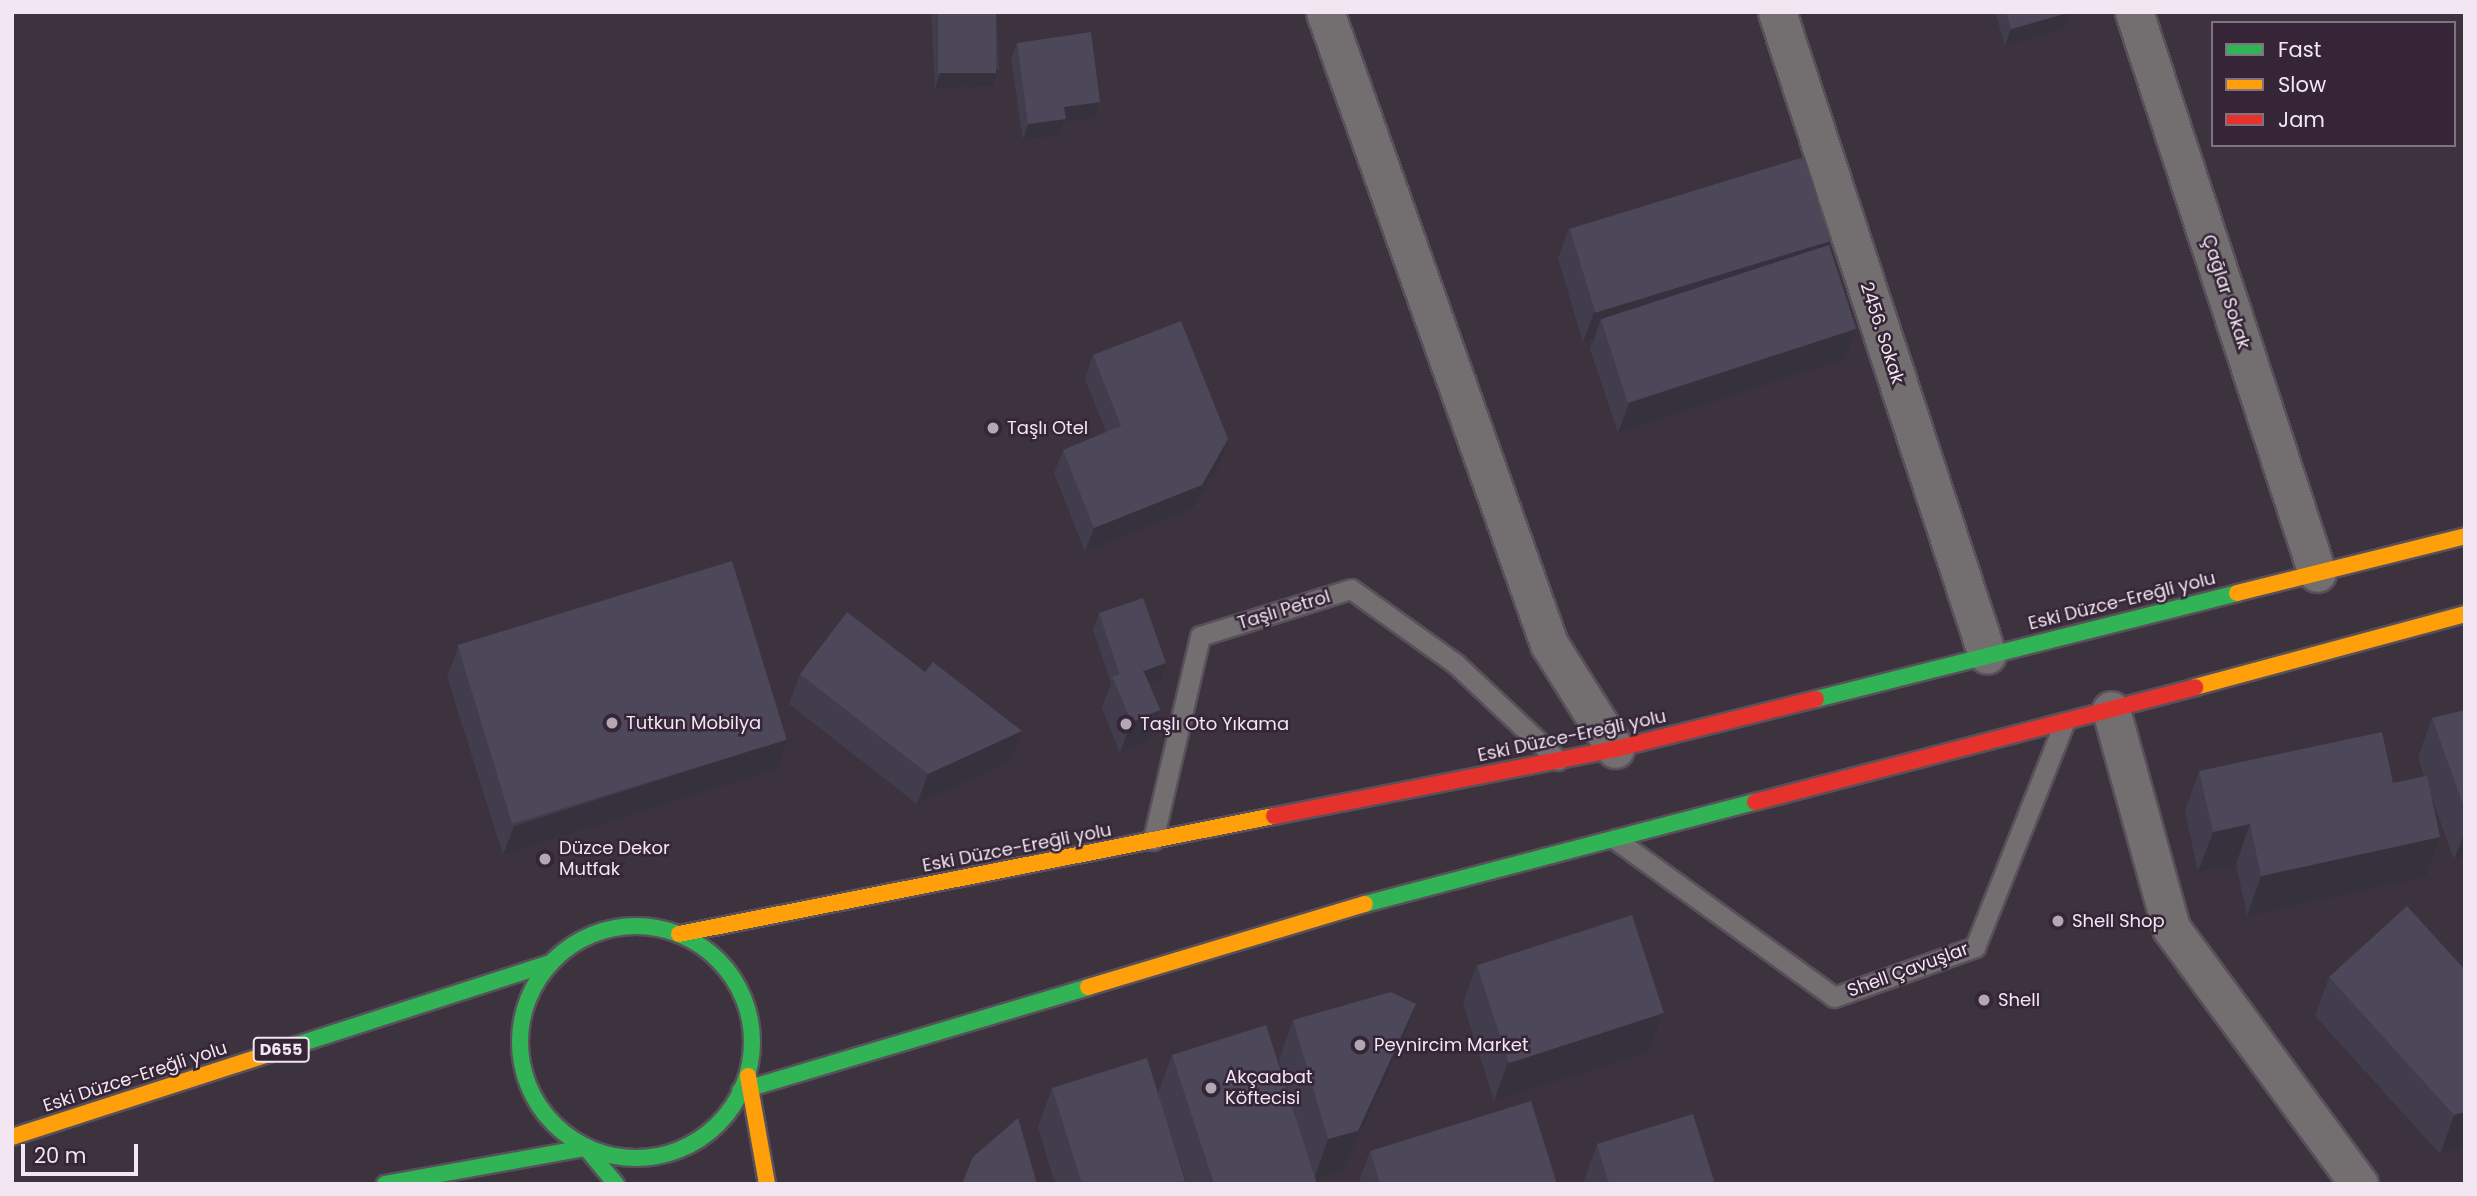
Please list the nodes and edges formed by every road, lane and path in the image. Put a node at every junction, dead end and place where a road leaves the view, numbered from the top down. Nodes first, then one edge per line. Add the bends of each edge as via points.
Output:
1 (1325, 12) edge
2 (1777, 12) edge
3 (2134, 12) edge
4 (2465, 536) edge
5 (2318, 573) junction
6 (2465, 614) edge
7 (1987, 654) junction
8 (2111, 710) junction
9 (2064, 723) junction
10 (1615, 749) junction
11 (1558, 760) junction
12 (1612, 836) junction
13 (1153, 840) junction
14 (678, 934) junction
15 (550, 963) junction
16 (746, 1085) junction
17 (12, 1137) edge
18 (586, 1148) junction
19 (385, 1184) edge
20 (616, 1184) edge
21 (767, 1184) edge
22 (2359, 1184) edge

1 - 10 street via 1549,644
2 - 7 street, 2456. Sokak
3 - 5 street, Çağlar Sokak
4 - 5 main road, Eski Düzce-Ereğli yolu
5 - 7 main road, Eski Düzce-Ereğli yolu
6 - 8 main road
7 - 10 main road, Eski Düzce-Ereğli yolu
8 - 9 main road
8 - 22 street via 2172,928
9 - 12 main road
9 - 12 lane, Shell Çavuşlar via 1975,947 1835,997
10 - 11 main road, Eski Düzce-Ereğli yolu
11 - 13 main road, Eski Düzce-Ereğli yolu
11 - 13 lane, Taşlı Petrol via 1456,664 1351,589 1199,636
12 - 16 main road via 1394,895
13 - 14 main road, Eski Düzce-Ereğli yolu
14 - 15 main road via 662,927 625,924 589,934
14 - 16 main road via 696,941 724,965 744,996 753,1036
15 - 17 main road, Eski Düzce-Ereğli yolu / D655
15 - 18 main road via 535,982 521,1016 519,1053 530,1092 545,1114
16 - 18 main road via 731,1111 702,1140 665,1156 625,1158
16 - 21 main road
18 - 19 main road
18 - 20 main road

